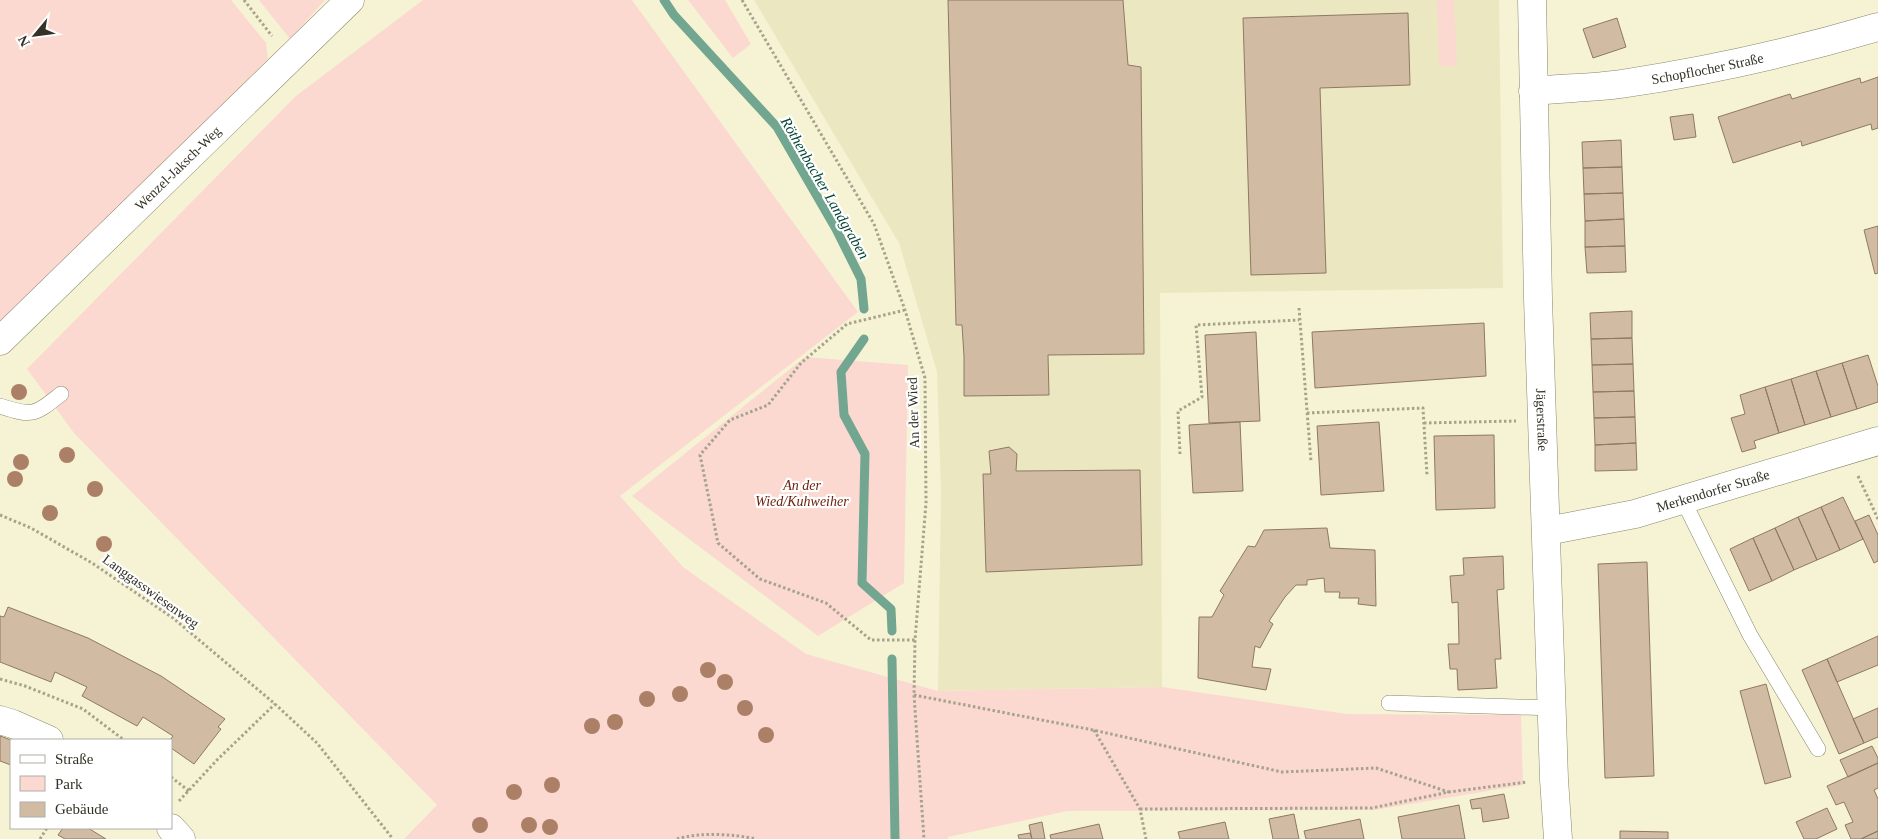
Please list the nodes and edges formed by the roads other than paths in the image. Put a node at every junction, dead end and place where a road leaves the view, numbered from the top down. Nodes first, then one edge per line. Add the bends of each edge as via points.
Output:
1 (350, 0) edge
2 (1532, 0) edge
3 (1878, 27) edge
4 (1533, 91) junction
5 (3, 339) edge
6 (61, 394) dead end
7 (0, 406) edge
8 (1878, 441) edge
9 (1683, 500) junction
10 (1547, 531) junction
11 (1389, 703) dead end
12 (1553, 708) junction
13 (0, 720) edge
14 (47, 739) edge
15 (1818, 749) dead end
16 (174, 815) edge
17 (181, 839) edge
18 (1558, 839) edge

1 - 5 street, Wenzel-Jaksch-Weg
2 - 4 street, Jägerstraße
3 - 4 street, Schopflocher Straße via 1718,68 1619,84
4 - 10 street, Jägerstraße
6 - 7 lane via 39,411 23,413
8 - 9 street, Merkendorfer Straße
9 - 10 street, Merkendorfer Straße via 1636,514
9 - 15 lane via 1750,635
10 - 12 street, Jägerstraße
11 - 12 lane
12 - 18 street, Jägerstraße
13 - 14 street
16 - 17 street

